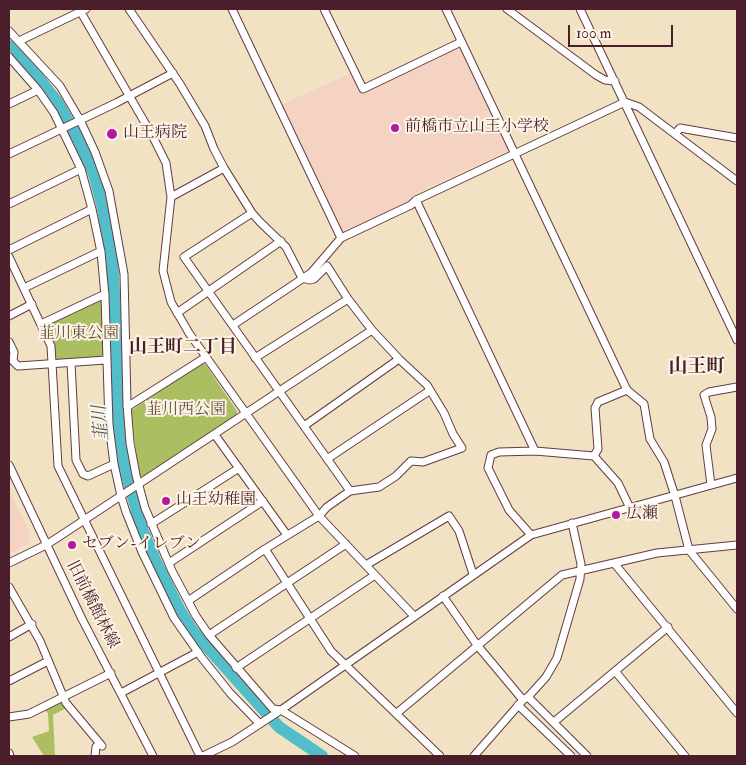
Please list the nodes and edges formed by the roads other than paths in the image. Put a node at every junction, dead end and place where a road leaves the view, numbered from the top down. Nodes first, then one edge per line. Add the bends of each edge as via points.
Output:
1 (129, 9) edge
2 (232, 9) edge
3 (324, 9) edge
4 (446, 9) edge
5 (507, 9) edge
6 (580, 9) edge
7 (82, 10) edge
8 (9, 31) edge
9 (19, 41) junction
10 (461, 42) junction
11 (9, 58) edge
12 (172, 73) junction
13 (615, 81) junction
14 (38, 90) junction
15 (129, 95) junction
16 (625, 102) junction
17 (9, 104) edge
18 (78, 121) junction
19 (62, 128) junction
20 (675, 134) junction
21 (737, 138) edge
22 (9, 154) edge
23 (515, 154) junction
24 (224, 168) junction
25 (81, 169) junction
26 (737, 181) edge
27 (171, 197) junction
28 (416, 200) junction
29 (9, 204) edge
30 (92, 209) junction
31 (252, 213) junction
32 (341, 238) junction
33 (281, 241) junction
34 (9, 250) edge
35 (101, 251) junction
36 (9, 259) edge
37 (302, 278) junction
38 (24, 288) junction
39 (209, 291) junction
40 (105, 294) junction
41 (348, 299) junction
42 (32, 304) junction
43 (177, 312) junction
44 (9, 316) edge
45 (41, 324) junction
46 (233, 325) junction
47 (372, 330) junction
48 (737, 340) edge
49 (9, 342) edge
50 (206, 357) junction
51 (255, 358) junction
52 (400, 359) junction
53 (106, 360) junction
54 (71, 363) junction
55 (53, 364) junction
56 (737, 387) edge
57 (627, 390) junction
58 (429, 391) junction
59 (280, 392) junction
60 (127, 407) junction
61 (247, 414) junction
62 (304, 426) junction
63 (216, 435) junction
64 (535, 451) junction
65 (594, 456) junction
66 (327, 459) junction
67 (114, 464) junction
68 (9, 466) edge
69 (239, 468) junction
70 (737, 478) edge
71 (136, 486) junction
72 (711, 486) junction
73 (350, 491) junction
74 (123, 494) junction
75 (675, 496) junction
76 (263, 500) junction
77 (630, 508) junction
78 (319, 516) junction
79 (84, 519) junction
80 (572, 523) junction
81 (151, 524) junction
82 (531, 534) junction
83 (287, 535) junction
84 (346, 544) junction
85 (46, 545) junction
86 (737, 545) edge
87 (265, 548) junction
88 (689, 550) junction
89 (9, 562) edge
90 (169, 563) junction
91 (614, 563) junction
92 (366, 565) junction
93 (581, 570) junction
94 (473, 574) junction
95 (375, 575) junction
96 (287, 583) junction
97 (10, 592) edge
98 (443, 596) junction
99 (188, 601) junction
100 (737, 609) edge
101 (414, 616) junction
102 (310, 618) junction
103 (32, 624) junction
104 (668, 627) junction
105 (209, 634) junction
106 (9, 637) edge
107 (477, 645) junction
108 (198, 652) junction
109 (48, 661) junction
110 (344, 664) junction
111 (236, 668) junction
112 (615, 671) junction
113 (111, 673) junction
114 (159, 673) junction
115 (9, 681) edge
116 (121, 693) junction
117 (63, 696) junction
118 (523, 701) junction
119 (736, 707) edge
120 (281, 710) junction
121 (397, 713) junction
122 (9, 717) edge
123 (554, 722) junction
124 (261, 723) junction
125 (95, 756) edge
126 (153, 756) edge
127 (201, 756) edge
128 (355, 756) edge
129 (440, 756) edge
130 (474, 756) edge
131 (571, 756) edge
132 (587, 756) edge
133 (685, 756) edge

1 - 12 street
2 - 32 street
3 - 10 street via 363,88
4 - 10 street
5 - 13 street via 596,75
6 - 13 street
7 - 9 street
7 - 15 street
8 - 9 street
9 - 18 street via 60,86
10 - 23 street
11 - 14 street
12 - 15 street
12 - 24 street via 205,126
13 - 16 street
14 - 17 street
14 - 19 street
15 - 18 street
15 - 27 street via 166,163
16 - 20 street via 639,107
16 - 23 street
16 - 48 street
18 - 19 street
18 - 60 street via 96,152 109,191 124,274
19 - 22 street
19 - 25 street
20 - 21 street via 680,128
20 - 26 street
23 - 28 street
23 - 57 street
24 - 27 street
24 - 31 street
25 - 29 street
25 - 30 street
27 - 43 street via 163,272
28 - 32 street
28 - 64 street
30 - 34 street
30 - 35 street
31 - 33 street
31 - 39 street via 184,257
32 - 37 street via 311,273
33 - 37 street
33 - 39 street
35 - 38 street
35 - 40 street
36 - 38 street
37 - 41 street via 314,279 327,266
37 - 46 street
38 - 42 street
39 - 43 street
39 - 46 street
40 - 45 street
40 - 53 street
41 - 47 street
41 - 51 street
42 - 44 street
42 - 45 street
43 - 50 street
45 - 55 street via 52,346
46 - 51 street
47 - 52 street
47 - 59 street
49 - 55 street via 14,352 13,362 18,366
50 - 60 street
50 - 61 street
51 - 59 street
52 - 58 street via 427,385
52 - 62 street
53 - 54 street
53 - 67 street
54 - 55 street
54 - 67 street via 76,460 83,474 88,476
55 - 79 street via 58,466
56 - 72 street via 704,395 712,429 706,445
57 - 65 street via 598,402 595,408 598,449
57 - 75 street via 644,404 650,439 664,462
58 - 66 street
58 - 73 street via 462,448 422,462 412,461 379,487
59 - 61 street
59 - 62 street
60 - 71 street
61 - 63 street
61 - 78 street
62 - 66 street
63 - 69 street
63 - 71 street
64 - 65 street
64 - 82 street via 490,455 488,468 509,510
65 - 77 street via 618,483
66 - 73 street
67 - 74 street
68 - 85 street, 旧前橋館林線
69 - 76 street
69 - 81 street
70 - 72 street
71 - 74 street
71 - 81 street
72 - 75 street
73 - 78 street
74 - 79 street
74 - 108 street via 142,552 158,586 174,618
75 - 77 street
75 - 88 street
76 - 83 street
76 - 90 street
77 - 80 street
78 - 83 street
78 - 84 street
79 - 85 street
79 - 114 street
80 - 82 street
80 - 93 street
81 - 90 street
82 - 94 street
83 - 87 street
84 - 92 street
84 - 96 street
85 - 89 street
85 - 113 street, 旧前橋館林線
86 - 88 street
87 - 96 street
87 - 99 street
88 - 91 street via 657,553
88 - 100 street
90 - 99 street
91 - 93 street
91 - 104 street
92 - 94 street via 449,516 460,531
92 - 95 street
93 - 107 street via 562,575
93 - 118 street via 557,658 546,677
94 - 98 street
95 - 101 street
95 - 102 street
96 - 102 street
96 - 105 street
97 - 103 street
98 - 101 street
98 - 107 street
99 - 105 street
101 - 110 street
102 - 110 street via 331,651
102 - 111 street
103 - 106 street
103 - 109 street
104 - 112 street
104 - 119 street
105 - 111 street
107 - 118 street
107 - 121 street
108 - 114 street
108 - 124 street via 230,693
109 - 115 street
109 - 117 street
110 - 120 street
110 - 121 street
111 - 120 street via 273,709
112 - 123 street
112 - 133 street
113 - 116 street, 旧前橋館林線
113 - 117 street
114 - 116 street
114 - 127 street
116 - 126 street, 旧前橋館林線
117 - 122 street via 29,714
117 - 125 street via 101,745 96,747
118 - 123 street
118 - 130 street
118 - 131 street
120 - 124 street
120 - 128 street
121 - 129 street
123 - 132 street
124 - 127 street via 232,742

